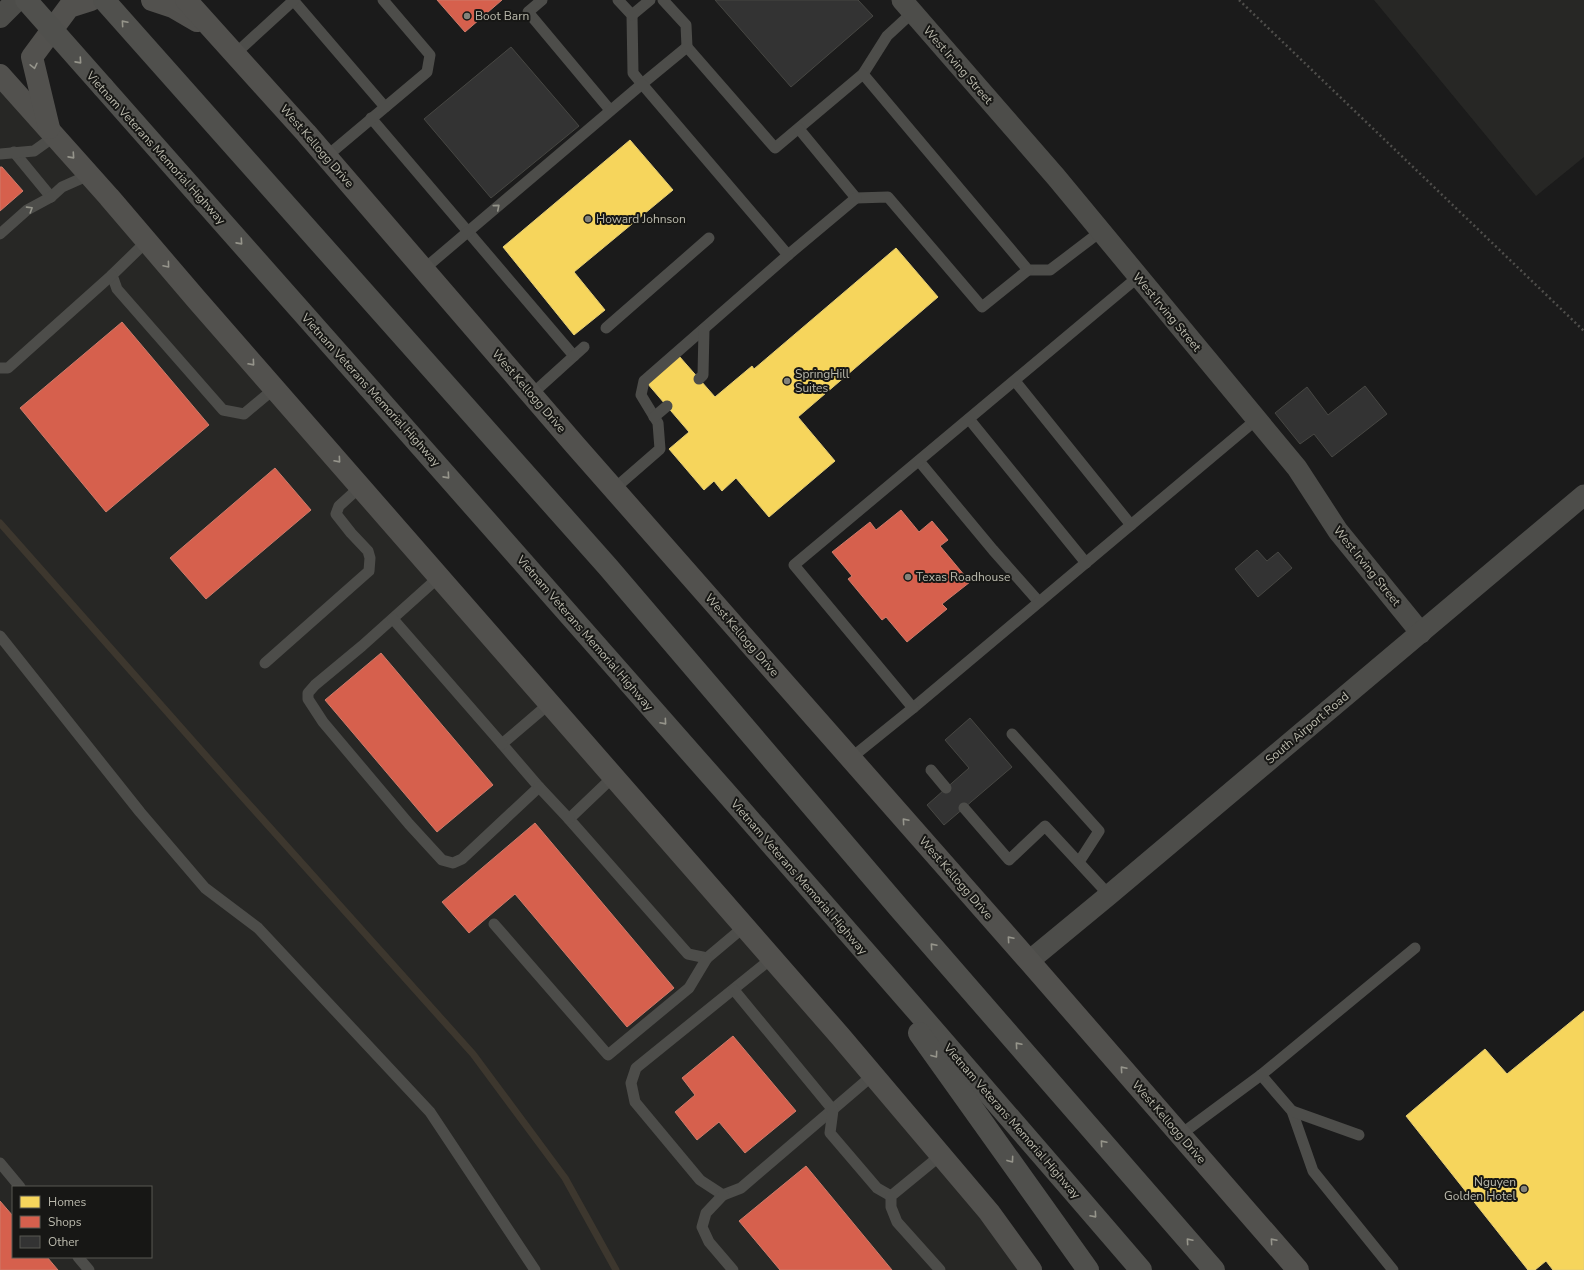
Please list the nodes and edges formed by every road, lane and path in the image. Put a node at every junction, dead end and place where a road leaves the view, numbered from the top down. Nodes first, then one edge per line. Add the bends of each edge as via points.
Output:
1 (17, 0) edge
2 (26, 0) edge
3 (91, 0) edge
4 (104, 0) edge
5 (152, 0) edge
6 (186, 0) edge
7 (293, 0) edge
8 (383, 0) edge
9 (542, 0) edge
10 (618, 0) edge
11 (650, 0) edge
12 (663, 0) edge
13 (1239, 0) edge
14 (908, 6) edge
15 (632, 15) junction
16 (0, 17) edge
17 (212, 29) junction
18 (687, 47) junction
19 (235, 54) junction
20 (863, 74) junction
21 (0, 75) edge
22 (642, 84) junction
23 (0, 94) edge
24 (24, 102) junction
25 (385, 106) junction
26 (607, 113) junction
27 (371, 118) junction
28 (799, 129) junction
29 (52, 133) junction
30 (14, 152) junction
31 (0, 154) edge
32 (326, 156) junction
33 (89, 175) junction
34 (51, 197) junction
35 (856, 198) junction
36 (467, 232) junction
37 (1100, 232) junction
38 (0, 234) edge
39 (709, 238) dead end
40 (147, 241) junction
41 (788, 255) junction
42 (424, 269) junction
43 (1028, 270) junction
44 (112, 275) junction
45 (1138, 277) junction
46 (606, 328) dead end
47 (704, 329) junction
48 (1584, 331) edge
49 (584, 347) dead end
50 (574, 356) junction
51 (0, 368) edge
52 (699, 379) dead end
53 (1014, 381) junction
54 (275, 388) junction
55 (532, 394) junction
56 (667, 406) dead end
57 (654, 417) junction
58 (968, 419) junction
59 (1256, 419) junction
60 (919, 461) junction
61 (361, 486) junction
62 (614, 489) junction
63 (1584, 495) edge
64 (1131, 525) junction
65 (1086, 563) junction
66 (440, 577) junction
67 (1039, 602) junction
68 (393, 619) junction
69 (1421, 633) junction
70 (0, 636) edge
71 (265, 663) dead end
72 (550, 703) junction
73 (913, 708) junction
74 (1012, 734) dead end
75 (502, 744) junction
76 (850, 758) junction
77 (932, 770) dead end
78 (614, 776) junction
79 (539, 787) junction
80 (946, 788) dead end
81 (964, 808) dead end
82 (570, 819) junction
83 (1079, 862) junction
84 (1109, 895) junction
85 (838, 922) junction
86 (494, 924) dead end
87 (744, 926) junction
88 (1415, 948) dead end
89 (707, 958) junction
90 (772, 958) junction
91 (1029, 961) junction
92 (734, 990) junction
93 (873, 1075) junction
94 (1261, 1075) junction
95 (833, 1110) junction
96 (1292, 1111) junction
97 (1180, 1135) junction
98 (1359, 1135) dead end
99 (941, 1155) junction
100 (0, 1163) edge
101 (19, 1186) edge
102 (723, 1195) junction
103 (891, 1196) junction
104 (79, 1258) edge
105 (89, 1270) edge
106 (535, 1270) edge
107 (732, 1270) edge
108 (940, 1270) edge
109 (1032, 1270) edge
110 (1088, 1270) edge
111 (1141, 1270) edge
112 (1214, 1270) edge
113 (1298, 1270) edge
114 (1393, 1270) edge

1 - 16 street
2 -> 85 highway, Vietnam Veterans Memorial Highway, bridge
3 -> 29 main road via 69,7 32,57
112 -> 4 highway via 899,908 608,567
5 - 17 main road via 173,7
6 - 17 main road, West Kellogg Drive
7 - 19 lane
7 - 25 lane
8 - 25 lane via 430,55 427,72
9 - 26 lane via 528,12
10 - 15 lane
11 - 15 lane
12 - 18 lane via 686,25
13 - 48 path
14 - 20 lane
14 - 37 street, West Irving Street via 1056,177
15 - 22 lane via 633,73
17 - 19 main road, West Kellogg Drive
18 - 22 lane
18 - 28 lane via 775,148
19 - 32 main road, West Kellogg Drive
20 - 28 lane
20 - 43 lane
21 - 24 main road
22 - 26 lane
22 - 41 lane
23 - 24 street
24 - 29 main road
25 - 27 lane
36 -> 26 lane
27 - 32 lane
27 - 36 lane
28 - 35 lane
29 - 30 lane via 34,151
29 -> 33 main road
30 - 31 lane
30 - 34 lane
32 - 42 main road, West Kellogg Drive
33 - 34 lane via 62,186
33 - 40 main road
38 -> 34 lane via 27,210
35 - 41 lane
35 - 43 lane via 888,197 982,307
36 - 42 lane
36 - 50 lane
37 - 43 lane via 1050,270
37 - 45 street, West Irving Street
39 - 46 lane
40 - 44 lane
40 -> 54 main road
41 - 47 lane
42 - 55 main road, West Kellogg Drive
44 - 51 lane via 8,368
44 - 54 lane via 117,289 224,410 244,414
45 - 53 lane
45 - 59 street, West Irving Street
47 - 52 lane via 703,375
47 - 57 lane via 644,381 641,395
49 - 50 lane
50 - 55 lane
53 - 58 lane
53 - 64 lane
54 -> 61 main road
55 - 62 main road, West Kellogg Drive
56 - 57 lane
57 - 62 lane via 658,423 660,449
58 - 60 lane
58 - 65 lane
59 - 64 lane
59 - 69 street, West Irving Street via 1297,468 1338,531
60 - 67 lane
60 - 73 lane via 794,565
61 - 66 main road
61 - 71 lane via 339,506 336,514 368,551 370,570
62 - 76 main road, West Kellogg Drive
63 - 69 street, South Airport Road
64 - 65 lane
65 - 67 lane
66 - 68 lane
66 - 72 main road
67 - 73 lane
68 - 75 lane
68 - 79 lane via 315,685 308,693 308,699 323,722 409,824 442,860 452,863 462,859
69 - 84 street, South Airport Road
70 - 106 lane via 140,812 205,888 258,928 430,1112
72 - 75 lane
72 - 78 main road
73 - 76 lane
74 - 83 lane via 1099,831
75 - 79 lane
91 -> 76 main road, West Kellogg Drive
77 - 80 lane
78 - 82 lane
78 - 87 main road
79 - 82 lane
81 - 83 lane via 1008,860 1045,826
82 - 89 lane via 688,954
83 - 84 lane
84 - 91 street, South Airport Road
85 -> 110 highway
85 -> 111 highway, Vietnam Veterans Memorial Highway
86 - 89 lane via 608,1055 689,988
87 - 89 lane
87 - 90 main road
88 - 94 lane
90 - 92 lane
90 - 93 main road
97 -> 91 main road, West Kellogg Drive
92 - 95 lane
92 - 102 lane via 636,1068 631,1083 635,1102 700,1180
93 - 95 lane
93 - 99 main road
94 - 96 lane
94 - 97 lane
95 - 102 lane via 741,1188
95 - 103 lane via 830,1133 877,1188
96 - 98 lane
96 - 114 lane via 1313,1171
113 -> 97 main road, West Kellogg Drive
99 - 103 lane
99 - 109 main road via 989,1212
100 - 101 lane
102 - 107 lane via 706,1213 702,1227 709,1242
103 - 108 lane via 891,1207 897,1222
104 - 105 lane

